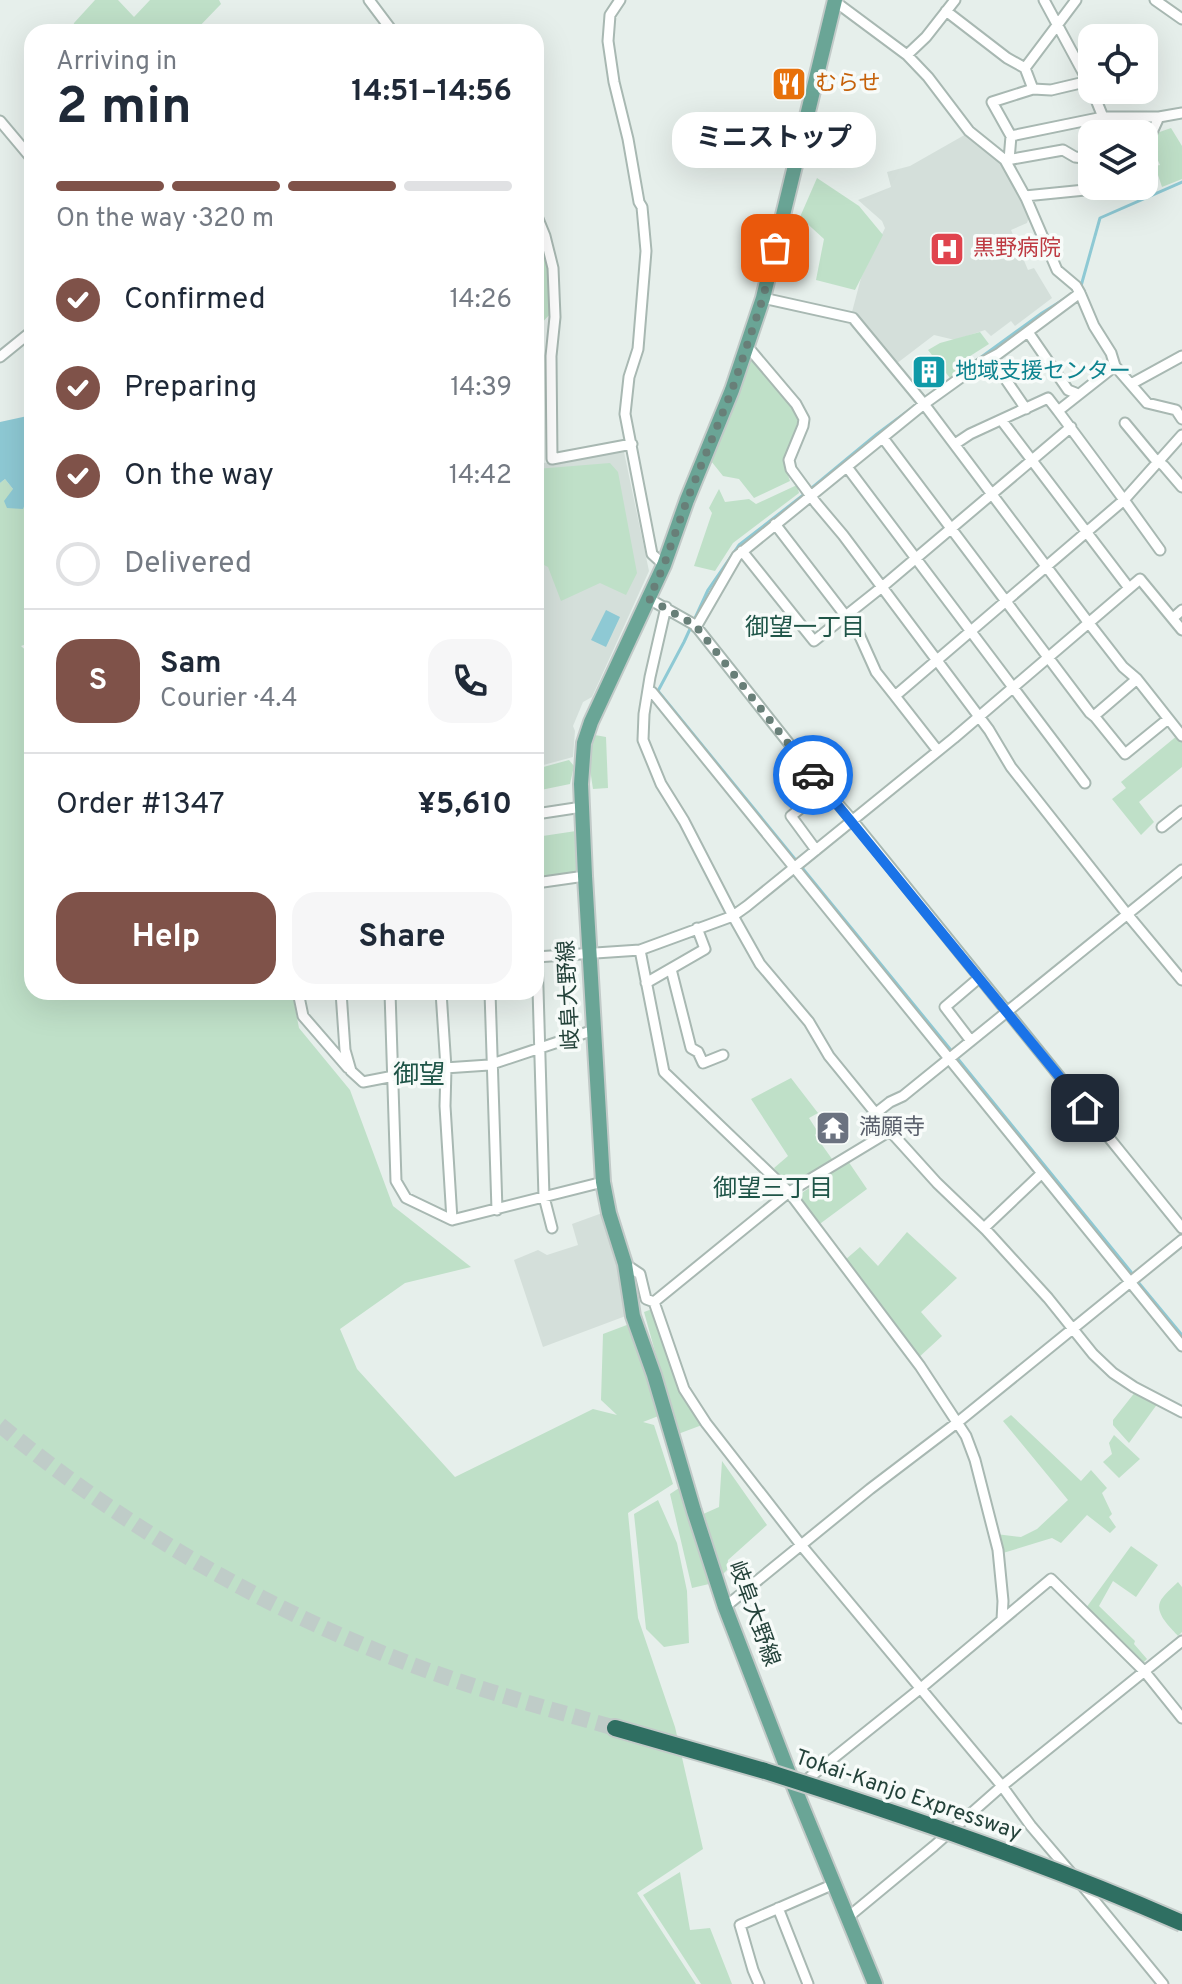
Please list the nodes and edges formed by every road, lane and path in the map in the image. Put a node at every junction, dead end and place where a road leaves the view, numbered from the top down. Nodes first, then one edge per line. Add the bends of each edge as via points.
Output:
1 (369, 0) edge
2 (620, 0) edge
3 (834, 0) edge
4 (955, 0) edge
5 (1044, 0) edge
6 (1076, 0) edge
7 (1155, 0) edge
8 (946, 11) junction
9 (1182, 19) edge
10 (387, 24) edge
11 (1058, 24) junction
12 (907, 55) junction
13 (1078, 62) edge
14 (1025, 68) junction
15 (1078, 88) edge
16 (1033, 89) junction
17 (1098, 104) edge
18 (1182, 113) edge
19 (1103, 117) junction
20 (1159, 117) junction
21 (1158, 120) edge
22 (0, 121) edge
23 (1011, 136) junction
24 (24, 150) edge
25 (1078, 157) edge
26 (1007, 160) junction
27 (1078, 191) edge
28 (1025, 196) junction
29 (544, 234) edge
30 (1080, 293) junction
31 (763, 298) junction
32 (1028, 332) junction
33 (24, 338) edge
34 (747, 346) junction
35 (1182, 356) edge
36 (0, 357) edge
37 (991, 358) junction
38 (1115, 366) junction
39 (1131, 384) junction
40 (1078, 394) junction
41 (924, 404) junction
42 (1026, 409) junction
43 (1058, 411) junction
44 (1180, 412) edge
45 (1002, 421) junction
46 (1125, 423) dead end
47 (1071, 427) junction
48 (1182, 435) edge
49 (883, 438) junction
50 (632, 444) junction
51 (955, 444) junction
52 (1032, 461) junction
53 (1159, 461) junction
54 (847, 467) junction
55 (1182, 487) edge
56 (993, 494) junction
57 (812, 496) junction
58 (1124, 500) junction
59 (775, 524) junction
60 (950, 528) junction
61 (1085, 532) junction
62 (1160, 550) dead end
63 (742, 551) junction
64 (915, 558) junction
65 (664, 565) junction
66 (1046, 566) junction
67 (882, 587) junction
68 (1129, 588) junction
69 (649, 599) junction
70 (1005, 601) junction
71 (666, 607) junction
72 (1182, 610) edge
73 (846, 616) junction
74 (1173, 618) junction
75 (1088, 622) junction
76 (696, 627) junction
77 (1182, 630) edge
78 (970, 631) junction
79 (1047, 656) junction
80 (936, 660) junction
81 (1137, 679) junction
82 (1013, 688) junction
83 (648, 691) junction
84 (895, 696) junction
85 (1094, 716) junction
86 (978, 717) junction
87 (1168, 719) junction
88 (1182, 736) edge
89 (938, 751) junction
90 (1085, 783) dead end
91 (825, 789) junction
92 (582, 807) junction
93 (1182, 811) edge
94 (544, 813) edge
95 (853, 821) junction
96 (1162, 827) dead end
97 (816, 850) junction
98 (794, 868) junction
99 (1182, 870) edge
100 (585, 876) junction
101 (544, 882) edge
102 (1127, 914) junction
103 (733, 916) junction
104 (697, 928) junction
105 (640, 950) junction
106 (590, 954) junction
107 (544, 957) edge
108 (671, 969) junction
109 (979, 978) junction
110 (1182, 980) edge
111 (646, 983) junction
112 (300, 1000) edge
113 (342, 1000) edge
114 (390, 1000) edge
115 (442, 1000) edge
116 (490, 1000) edge
117 (538, 1000) edge
118 (1007, 1012) junction
119 (594, 1030) junction
120 (971, 1041) junction
121 (539, 1047) junction
122 (723, 1055) dead end
123 (949, 1059) junction
124 (492, 1064) junction
125 (446, 1068) junction
126 (351, 1071) junction
127 (393, 1076) junction
128 (876, 1113) junction
129 (890, 1131) junction
130 (1042, 1173) junction
131 (603, 1182) junction
132 (789, 1192) junction
133 (544, 1197) junction
134 (497, 1210) junction
135 (452, 1220) junction
136 (552, 1228) dead end
137 (984, 1228) junction
138 (1182, 1228) edge
139 (1182, 1240) edge
140 (625, 1264) junction
141 (1130, 1282) junction
142 (654, 1302) junction
143 (1073, 1328) junction
144 (1182, 1346) edge
145 (1182, 1412) edge
146 (958, 1422) junction
147 (801, 1545) junction
148 (725, 1607) junction
149 (1002, 1620) junction
150 (1182, 1641) edge
151 (1145, 1672) junction
152 (921, 1688) junction
153 (1182, 1718) edge
154 (615, 1728) tunnel mouth
155 (1002, 1786) junction
156 (795, 1789) junction
157 (834, 1884) junction
158 (778, 1908) junction
159 (847, 1918) junction
160 (1182, 1923) edge
161 (759, 1984) edge
162 (808, 1984) edge
163 (875, 1984) edge
164 (1163, 1984) edge

1 - 10 street
2 - 50 street via 610,15 608,41 646,251 638,349 625,414
3 - 12 street
3 - 31 main road, 岐阜大野線
4 - 8 street
5 - 11 street
6 - 11 street
7 - 9 street
8 - 12 street
8 - 14 street
11 - 13 street
11 - 14 street
12 - 26 street via 969,131
14 - 16 street
15 - 16 street
16 - 23 street via 992,102
17 - 19 street
18 - 20 street
19 - 20 street
19 - 23 street
20 - 21 street
22 - 24 street
23 - 26 street
25 - 26 street via 1063,150
26 - 28 street
27 - 28 street
28 - 30 street via 1057,270
29 - 50 street via 553,268 555,317 552,459
30 - 32 street
30 - 38 street
31 - 34 main road, 岐阜大野線
31 - 41 street via 853,318
32 - 37 street
32 - 40 street via 1068,390
33 - 36 street
34 - 57 street via 804,419 789,460
34 - 65 main road, 岐阜大野線
35 - 39 street
37 - 41 street
37 - 42 street
38 - 39 street
38 - 40 street
39 - 44 street via 1147,403
40 - 43 street
41 - 49 street
41 - 51 street
42 - 43 street via 1048,398
42 - 45 street
43 - 47 street
45 - 51 street
45 - 52 street
46 - 53 street
47 - 52 street
47 - 58 street
48 - 53 street
49 - 54 street
49 - 60 street
50 - 65 street via 652,554
51 - 56 street
52 - 56 street
52 - 61 street
53 - 55 street
53 - 58 street
54 - 57 street
54 - 64 street
56 - 60 street
56 - 66 street
57 - 59 street
57 - 67 street
58 - 61 street
58 - 62 street
59 - 63 street
59 - 73 street
60 - 64 street
60 - 70 street
61 - 66 street
61 - 68 street
63 - 73 street via 814,641
63 - 76 street
64 - 67 street
64 - 78 street
65 - 69 main road, 岐阜大野線
66 - 70 street
66 - 75 street
67 - 73 street
67 - 80 street
68 - 74 street via 1140,579
68 - 75 street
69 - 71 street
69 - 92 main road, 岐阜大野線 via 588,730
70 - 78 street
70 - 79 street
71 - 76 street
71 - 83 street
72 - 74 street
73 - 84 street
74 - 77 street
75 - 79 street
75 - 81 street
76 - 91 street
78 - 80 street
78 - 82 street
79 - 82 street
79 - 85 street
80 - 84 street
80 - 86 street
81 - 85 street
81 - 87 street
82 - 86 street
82 - 90 street
83 - 98 street
83 - 103 street via 643,740 649,757
84 - 89 street
85 - 87 street via 1125,754
86 - 89 street
86 - 102 street
87 - 88 street
89 - 95 street
91 - 95 street
91 - 97 street via 791,816
92 - 94 street
92 - 100 main road, 岐阜大野線
93 - 96 street
95 - 97 street
95 - 109 street
97 - 98 street
98 - 103 street
98 - 123 street
99 - 102 street
100 - 101 street
100 - 106 main road, 岐阜大野線
102 - 110 street
102 - 118 street
103 - 104 street
103 - 128 street via 760,964
104 - 105 street
104 - 108 street via 705,949
105 - 106 street
105 - 111 street
106 - 107 street
106 - 119 main road, 岐阜大野線
108 - 111 street
108 - 122 street via 691,1048 703,1063
109 - 118 street
109 - 120 street via 945,1007
111 - 132 street via 664,1072
112 - 126 street via 303,1016
113 - 126 street
114 - 127 street
115 - 125 street
116 - 124 street
117 - 121 street
118 - 120 street
118 - 138 street
119 - 121 street
119 - 131 main road, 岐阜大野線
120 - 123 street
121 - 124 street
121 - 133 street
123 - 128 street
123 - 130 street
124 - 125 street
124 - 134 street
125 - 127 street
125 - 135 street
126 - 127 street via 363,1082
127 - 135 street via 396,1181 406,1198
128 - 129 street
129 - 132 street
129 - 137 street
130 - 137 street
130 - 141 street
131 - 133 street
131 - 140 main road, 岐阜大野線
132 - 142 street
132 - 146 street
133 - 134 street
133 - 136 street
134 - 135 street
137 - 143 street
139 - 141 street
140 - 142 street via 640,1274 646,1299
140 - 148 main road, 岐阜大野線 via 633,1316
141 - 143 street
141 - 144 street
142 - 147 street via 684,1389
143 - 145 street via 1113,1373
143 - 146 street
146 - 147 street
146 - 149 street via 975,1460 998,1550
147 - 148 street
147 - 152 street
148 - 156 main road, 岐阜大野線
149 - 151 street via 1051,1579
149 - 152 street
150 - 151 street
151 - 153 street
151 - 155 street
152 - 155 street
152 - 156 street
154 - 160 highway, Tokai-Kanjo Expressway, bridge via 968,1838
155 - 159 street
155 - 164 street
156 - 157 main road, 岐阜大野線
157 - 158 street
157 - 159 main road, 岐阜大野線
158 - 161 street via 740,1925
158 - 162 street
159 - 163 main road, 岐阜大野線

